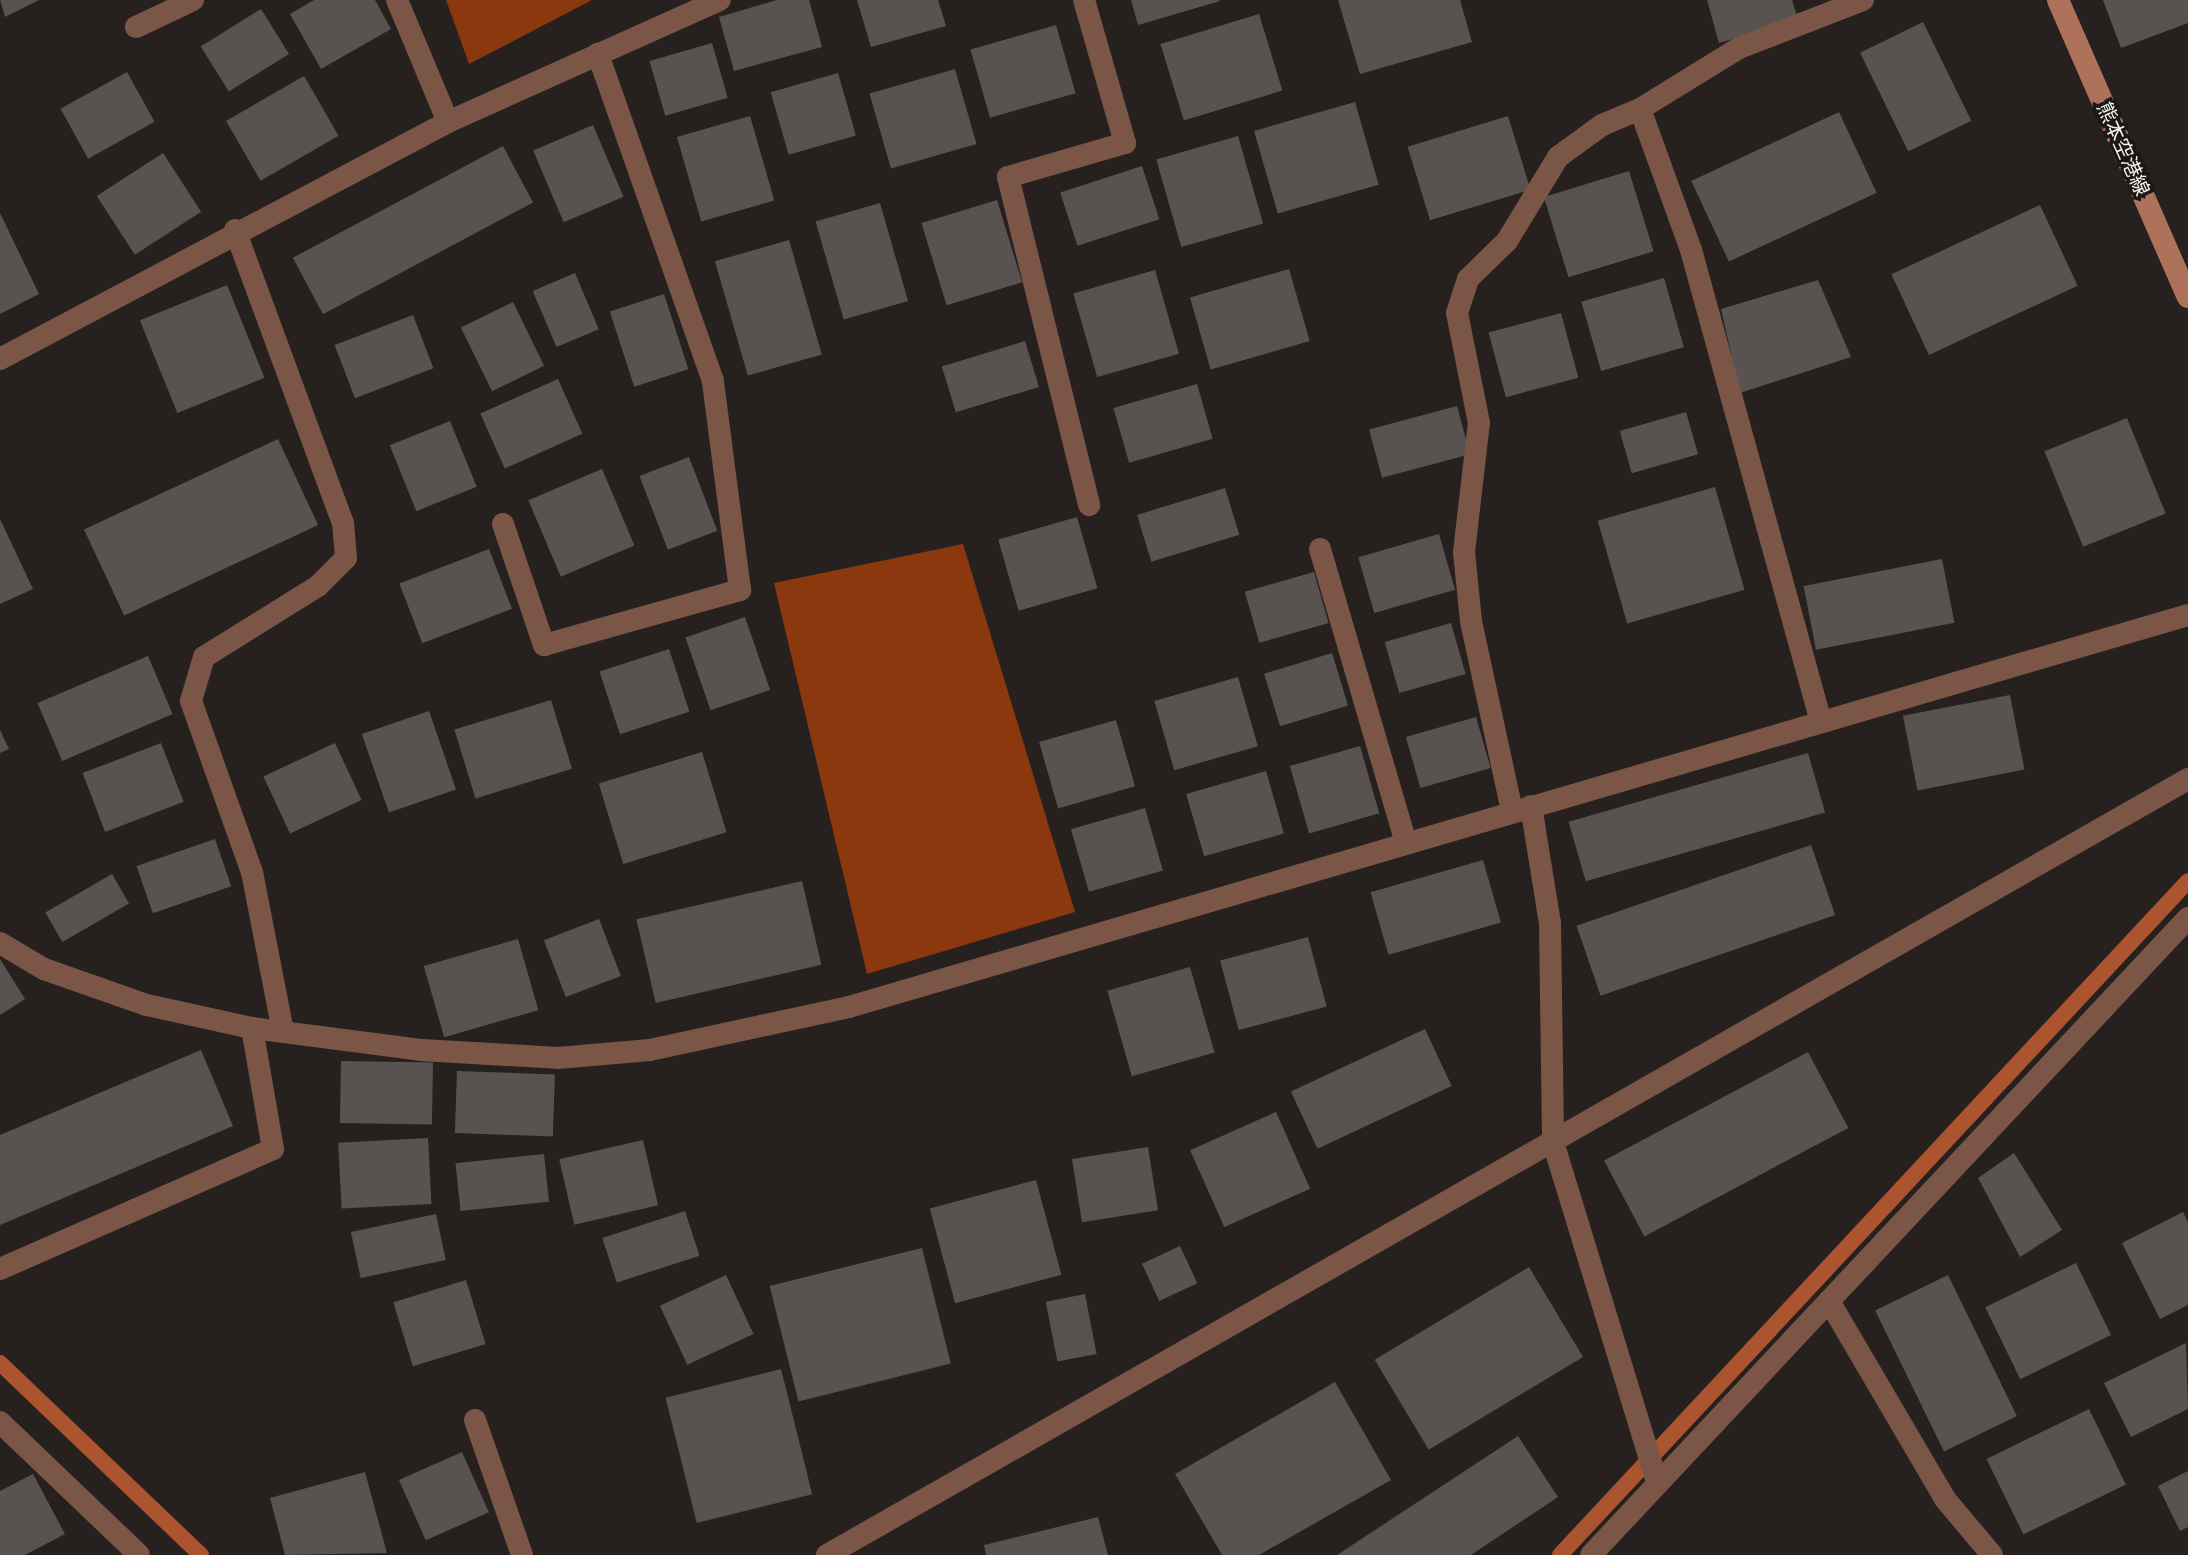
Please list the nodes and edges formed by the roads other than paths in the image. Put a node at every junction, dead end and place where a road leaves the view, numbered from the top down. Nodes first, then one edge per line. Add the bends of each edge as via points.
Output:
1 (193, 0) edge
2 (397, 0) edge
3 (720, 0) edge
4 (1084, 0) edge
5 (1863, 0) edge
6 (2058, 0) edge
7 (688, 6) edge
8 (136, 27) dead end
9 (598, 54) junction
10 (1640, 109) junction
11 (448, 122) junction
12 (235, 230) junction
13 (2188, 297) edge
14 (0, 359) edge
15 (1089, 505) dead end
16 (503, 524) dead end
17 (1320, 549) dead end
18 (2188, 615) edge
19 (1821, 722) junction
20 (2188, 779) edge
21 (1522, 809) junction
22 (1406, 843) junction
23 (2188, 918) edge
24 (0, 943) edge
25 (252, 1028) junction
26 (283, 1032) junction
27 (1553, 1142) junction
28 (0, 1269) edge
29 (1829, 1301) junction
30 (475, 1420) dead end
31 (0, 1422) edge
32 (1657, 1483) junction
33 (139, 1555) edge
34 (522, 1555) edge
35 (827, 1555) edge
36 (1591, 1555) edge
37 (1992, 1555) edge

1 - 8 street
2 - 11 street
3 - 7 street
4 - 15 street via 1125,143 1008,177
5 - 10 street via 1739,48
6 - 13 main road, 熊本空港線
7 - 9 street
9 - 11 street
9 - 16 street via 713,381 740,590 544,645
10 - 19 street via 1691,250
10 - 21 street via 1602,125 1558,157 1507,241 1468,279 1457,313 1479,423 1464,552 1471,621
11 - 12 street
12 - 14 street
12 - 26 street via 343,523 346,558 318,586 204,657 191,701 252,872
17 - 22 street
18 - 19 street
19 - 21 street
20 - 27 street
21 - 22 street
21 - 27 street via 1550,923
22 - 26 street via 849,1007 650,1050 558,1058 421,1050
23 - 29 street
24 - 25 street via 44,969 147,1005
25 - 26 street
25 - 28 street via 273,1149
27 - 32 street
27 - 35 street
29 - 32 street
29 - 37 street via 1945,1499
30 - 34 street
31 - 33 street
32 - 36 street

